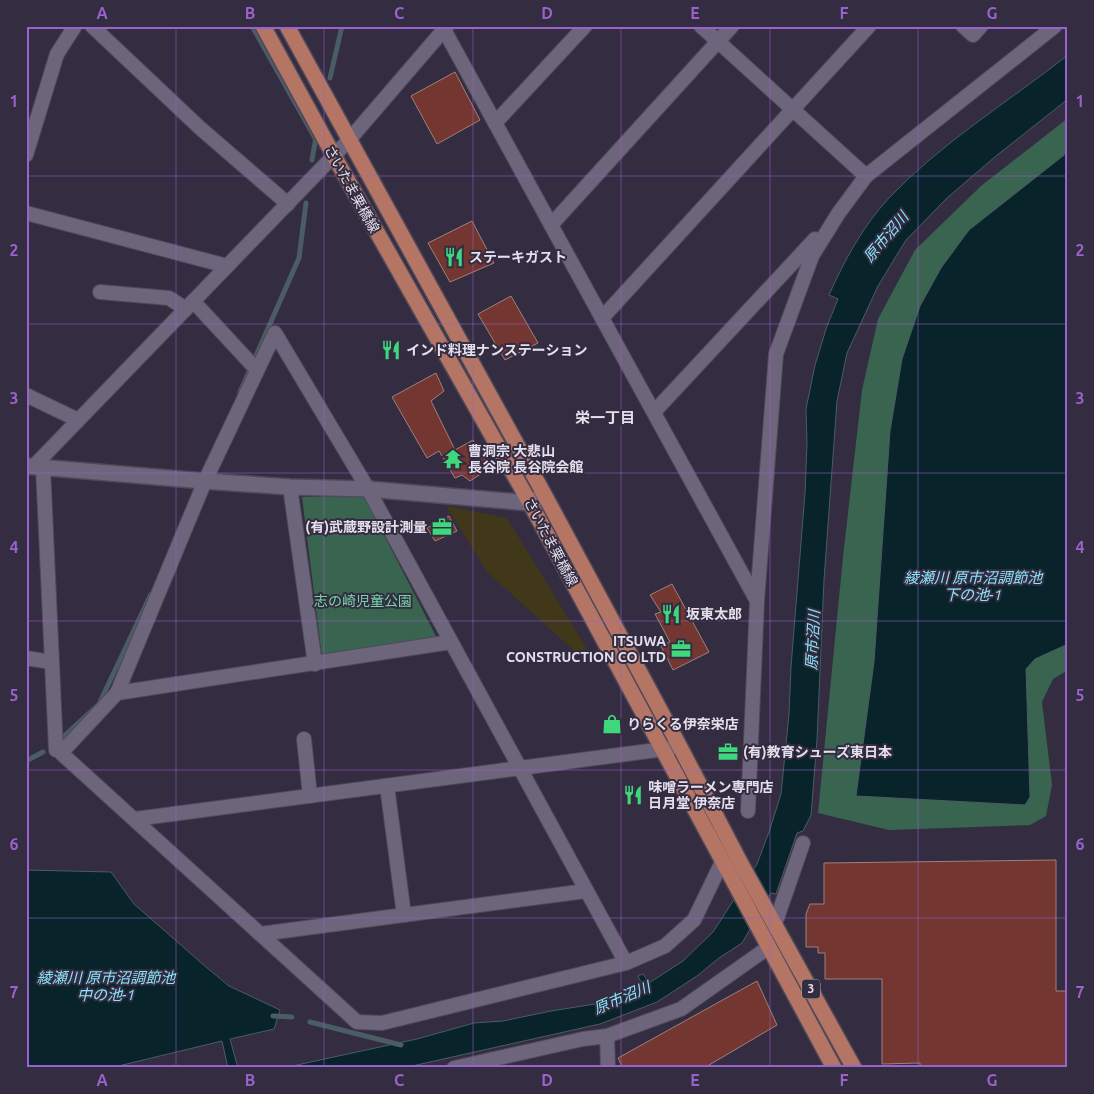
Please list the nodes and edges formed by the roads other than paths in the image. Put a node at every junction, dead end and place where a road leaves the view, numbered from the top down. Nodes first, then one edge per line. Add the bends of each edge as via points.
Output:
1 (75, 26) edge
2 (92, 26) edge
3 (263, 26) edge
4 (288, 26) edge
5 (585, 26) edge
6 (701, 26) edge
7 (732, 26) edge
8 (869, 26) edge
9 (963, 26) edge
10 (980, 26) edge
11 (1055, 26) edge
12 (444, 28) edge
13 (718, 41) junction
14 (793, 110) junction
15 (495, 124) junction
16 (349, 140) junction
17 (26, 156) edge
18 (334, 156) junction
19 (866, 176) junction
20 (288, 204) junction
21 (26, 213) edge
22 (838, 214) junction
23 (551, 225) junction
24 (227, 266) junction
25 (100, 292) dead end
26 (189, 305) junction
27 (602, 318) junction
28 (253, 366) junction
29 (26, 395) edge
30 (654, 412) junction
31 (78, 420) junction
32 (34, 467) edge
33 (201, 481) junction
34 (290, 487) junction
35 (368, 489) junction
36 (544, 494) junction
37 (530, 503) junction
38 (757, 600) junction
39 (451, 642) junction
40 (26, 658) edge
41 (52, 662) junction
42 (315, 664) junction
43 (118, 693) junction
44 (304, 739) dead end
45 (680, 747) junction
46 (56, 750) dead end
47 (662, 750) junction
48 (520, 769) junction
49 (387, 786) junction
50 (310, 796) junction
51 (748, 811) dead end
52 (135, 819) junction
53 (803, 843) dead end
54 (722, 862) junction
55 (586, 890) junction
56 (404, 915) junction
57 (771, 917) junction
58 (260, 934) junction
59 (769, 947) junction
60 (626, 963) junction
61 (607, 1036) junction
62 (454, 1068) edge
63 (608, 1068) edge
64 (834, 1068) edge
65 (854, 1068) edge

1 - 17 street via 57,54
2 - 20 street via 200,128
3 - 18 main road, さいたま栗橋線 / 3
4 - 16 main road, さいたま栗橋線 / 3
5 - 15 street
6 - 13 street
7 - 13 street
8 - 14 street
9 - 10 street via 973,35
11 - 19 street
12 - 15 street
12 - 16 street
13 - 14 street
13 - 23 street
14 - 19 street
14 - 27 street
15 - 23 street
16 - 18 street
16 - 36 main road, さいたま栗橋線 / 3
18 - 20 street
18 - 37 main road, さいたま栗橋線 / 3
19 - 22 street
20 - 24 street
21 - 24 street
22 - 30 street
22 - 38 street via 812,256 776,354
23 - 27 street
24 - 26 street
25 - 26 street via 170,298
26 - 28 street
26 - 31 street
27 - 30 street
28 - 33 street
28 - 35 street via 275,333
29 - 31 street
30 - 38 street
31 - 32 street
32 - 33 street
32 - 41 street
33 - 34 street
33 - 43 street
34 - 35 street
34 - 42 street
35 - 37 street
35 - 39 street
36 - 37 street
36 - 45 main road, さいたま栗橋線 / 3
37 - 47 main road, さいたま栗橋線 / 3
38 - 51 street
39 - 42 street
39 - 48 street
40 - 41 street
41 - 46 street
42 - 43 street
43 - 52 street via 61,753
44 - 50 street
45 - 47 street
45 - 57 main road, さいたま栗橋線 / 3
47 - 48 street
47 - 54 main road, さいたま栗橋線 / 3
48 - 49 street
48 - 55 street
49 - 50 street
49 - 56 street
50 - 52 street
52 - 58 street
53 - 57 street
54 - 59 main road, さいたま栗橋線 / 3
54 - 60 street via 694,920 665,946
55 - 56 street
55 - 60 street
56 - 58 street
57 - 65 main road, 3
58 - 60 street via 356,1022 382,1023
59 - 61 street via 681,1009
59 - 64 main road, 3
61 - 62 street
61 - 63 street

